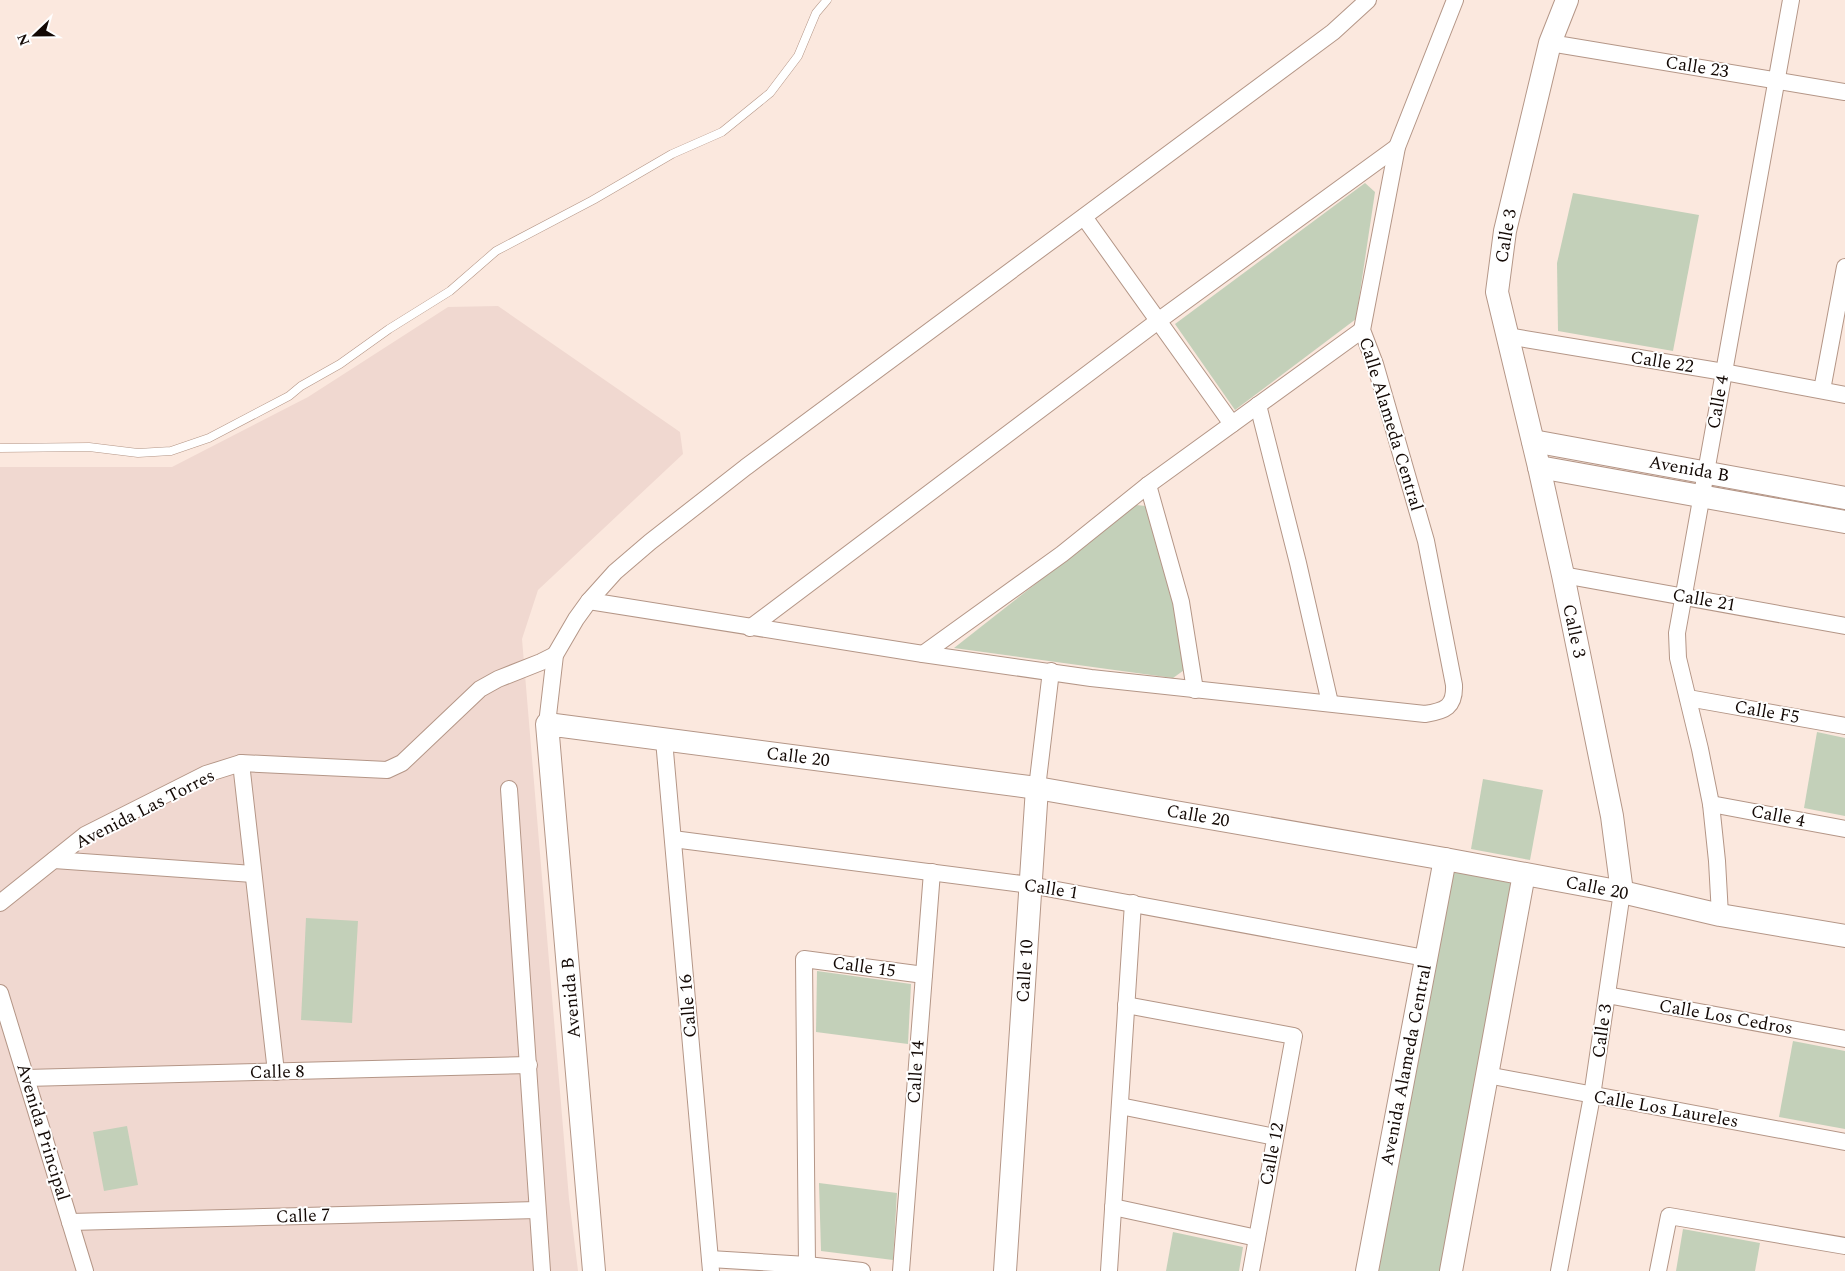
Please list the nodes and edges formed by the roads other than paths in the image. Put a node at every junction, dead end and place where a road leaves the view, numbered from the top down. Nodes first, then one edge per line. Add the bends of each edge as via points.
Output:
1 (826, 0) edge
2 (1368, 0) edge
3 (1455, 0) edge
4 (1567, 0) edge
5 (1791, 0) edge
6 (1550, 43) junction
7 (1777, 80) junction
8 (1845, 92) edge
9 (1397, 147) junction
10 (1084, 217) junction
11 (1845, 267) edge
12 (1843, 293) edge
13 (1158, 321) junction
14 (1362, 330) junction
15 (1507, 336) junction
16 (1724, 372) junction
17 (1822, 390) junction
18 (1845, 395) edge
19 (1258, 405) junction
20 (1232, 424) junction
21 (1533, 441) junction
22 (0, 448) edge
23 (1539, 467) junction
24 (1705, 472) junction
25 (1148, 485) junction
26 (1701, 496) junction
27 (1845, 498) edge
28 (1845, 522) edge
29 (1563, 575) junction
30 (1683, 596) junction
31 (589, 601) junction
32 (1845, 626) edge
33 (750, 628) junction
34 (555, 654) junction
35 (923, 654) junction
36 (1051, 671) junction
37 (1195, 690) junction
38 (1688, 698) junction
39 (1330, 703) junction
40 (547, 724) junction
41 (1845, 726) edge
42 (664, 740) junction
43 (241, 763) junction
44 (1037, 788) junction
45 (509, 789) dead end
46 (1711, 804) junction
47 (1845, 829) edge
48 (673, 839) junction
49 (1445, 859) junction
50 (54, 860) junction
51 (932, 872) junction
52 (253, 874) junction
53 (1524, 874) junction
54 (1030, 885) junction
55 (1622, 892) junction
56 (0, 903) edge
57 (1133, 903) junction
58 (1720, 915) junction
59 (1845, 936) edge
60 (1425, 958) junction
61 (924, 976) junction
62 (0, 993) edge
63 (1607, 995) junction
64 (1126, 1005) junction
65 (1845, 1039) edge
66 (529, 1065) junction
67 (276, 1072) junction
68 (1487, 1075) junction
69 (26, 1078) junction
70 (1592, 1096) junction
71 (1120, 1106) junction
72 (1275, 1138) junction
73 (1845, 1142) edge
74 (1113, 1207) junction
75 (537, 1210) junction
76 (70, 1222) junction
77 (1257, 1238) junction
78 (1845, 1246) edge
79 (711, 1265) edge
80 (807, 1265) junction
81 (85, 1271) edge
82 (542, 1271) edge
83 (594, 1271) edge
84 (862, 1271) edge
85 (901, 1271) edge
86 (1005, 1271) edge
87 (1109, 1271) edge
88 (1251, 1271) edge
89 (1367, 1271) edge
90 (1451, 1271) edge
91 (1558, 1271) edge
92 (1658, 1271) edge

1 - 22 lane via 816,13 798,56 770,93 722,132 672,154 496,251 450,291 289,396 209,438 172,451 138,453 89,447
2 - 10 street via 1333,32
3 - 9 street, Calle Alameda Central
4 - 6 street, Calle 3
5 - 7 street, Calle 4
6 - 7 street, Calle 23
6 - 15 street, Calle 3 via 1505,230 1497,292
7 - 8 street, Calle 23
7 - 16 street, Calle 4
9 - 13 street
9 - 14 street, Calle Alameda Central
10 - 13 street
10 - 31 street via 731,478 650,542
11 - 12 street
12 - 17 street
13 - 20 street
13 - 33 street
14 - 19 street
14 - 39 street, Calle Alameda Central via 1375,364 1426,541 1454,696 1441,712 1425,714
15 - 16 street, Calle 22
15 - 21 street, Calle 3
16 - 17 street, Calle 22
16 - 24 street, Calle 4
17 - 18 street, Calle 22
19 - 20 street
19 - 39 street
20 - 25 street
21 - 23 street, Calle 3
21 - 24 street, Avenida B
23 - 26 street, Avenida B
23 - 29 street, Calle 3
24 - 26 street, Calle 4
24 - 27 street, Avenida B
25 - 35 street via 1062,554
25 - 37 street via 1181,602
26 - 28 street, Avenida B
26 - 30 street, Calle 4
29 - 30 street, Calle 21
29 - 55 street, Calle 3 via 1612,816
30 - 32 street, Calle 21
30 - 38 street, Calle 4 via 1677,633 1678,658
31 - 33 street
31 - 34 street
33 - 35 street
34 - 40 street
34 - 43 street, Avenida Las Torres via 480,689 402,763 387,770
35 - 36 street
36 - 37 street
36 - 44 street, Calle 10
37 - 39 street
38 - 41 street, Calle F5
38 - 46 street, Calle 4
40 - 42 street, Calle 20
40 - 83 street, Avenida B
42 - 44 street, Calle 20
42 - 48 street, Calle 16
43 - 50 street, Avenida Las Torres via 206,774 85,836
43 - 52 street
44 - 49 street, Calle 20
44 - 54 street, Calle 10
45 - 66 street
46 - 47 street, Calle 4
46 - 58 street, Calle 4
48 - 51 street, Calle 1
48 - 79 street, Calle 16
49 - 53 street, Calle 20
49 - 60 street, Avenida Alameda Central
50 - 52 street
50 - 56 street, Avenida Las Torres
51 - 54 street, Calle 1
51 - 61 street, Calle 14
52 - 67 street
53 - 55 street, Calle 20
53 - 68 street
54 - 57 street, Calle 1
54 - 86 street, Calle 10
55 - 58 street, Calle 20
55 - 63 street, Calle 3
57 - 60 street, Calle 1
57 - 64 street
58 - 59 street, Calle 20
60 - 89 street, Avenida Alameda Central
61 - 80 street, Calle 15 via 804,959
61 - 85 street, Calle 14
62 - 69 street, Avenida Principal
63 - 65 street, Calle Los Cedros
63 - 70 street, Calle 3
64 - 71 street
64 - 72 street, Calle 12 via 1294,1036
66 - 67 street, Calle 8
66 - 75 street
67 - 69 street, Calle 8
68 - 70 street, Calle Los Laureles
68 - 90 street
69 - 76 street, Avenida Principal
70 - 73 street, Calle Los Laureles
70 - 91 street, Calle 3
71 - 72 street
71 - 74 street
72 - 77 street, Calle 12
74 - 77 street
74 - 87 street
75 - 76 street, Calle 7
75 - 82 street
76 - 81 street, Avenida Principal
77 - 88 street, Calle 12
78 - 92 street via 1669,1216
79 - 80 street
80 - 84 street

